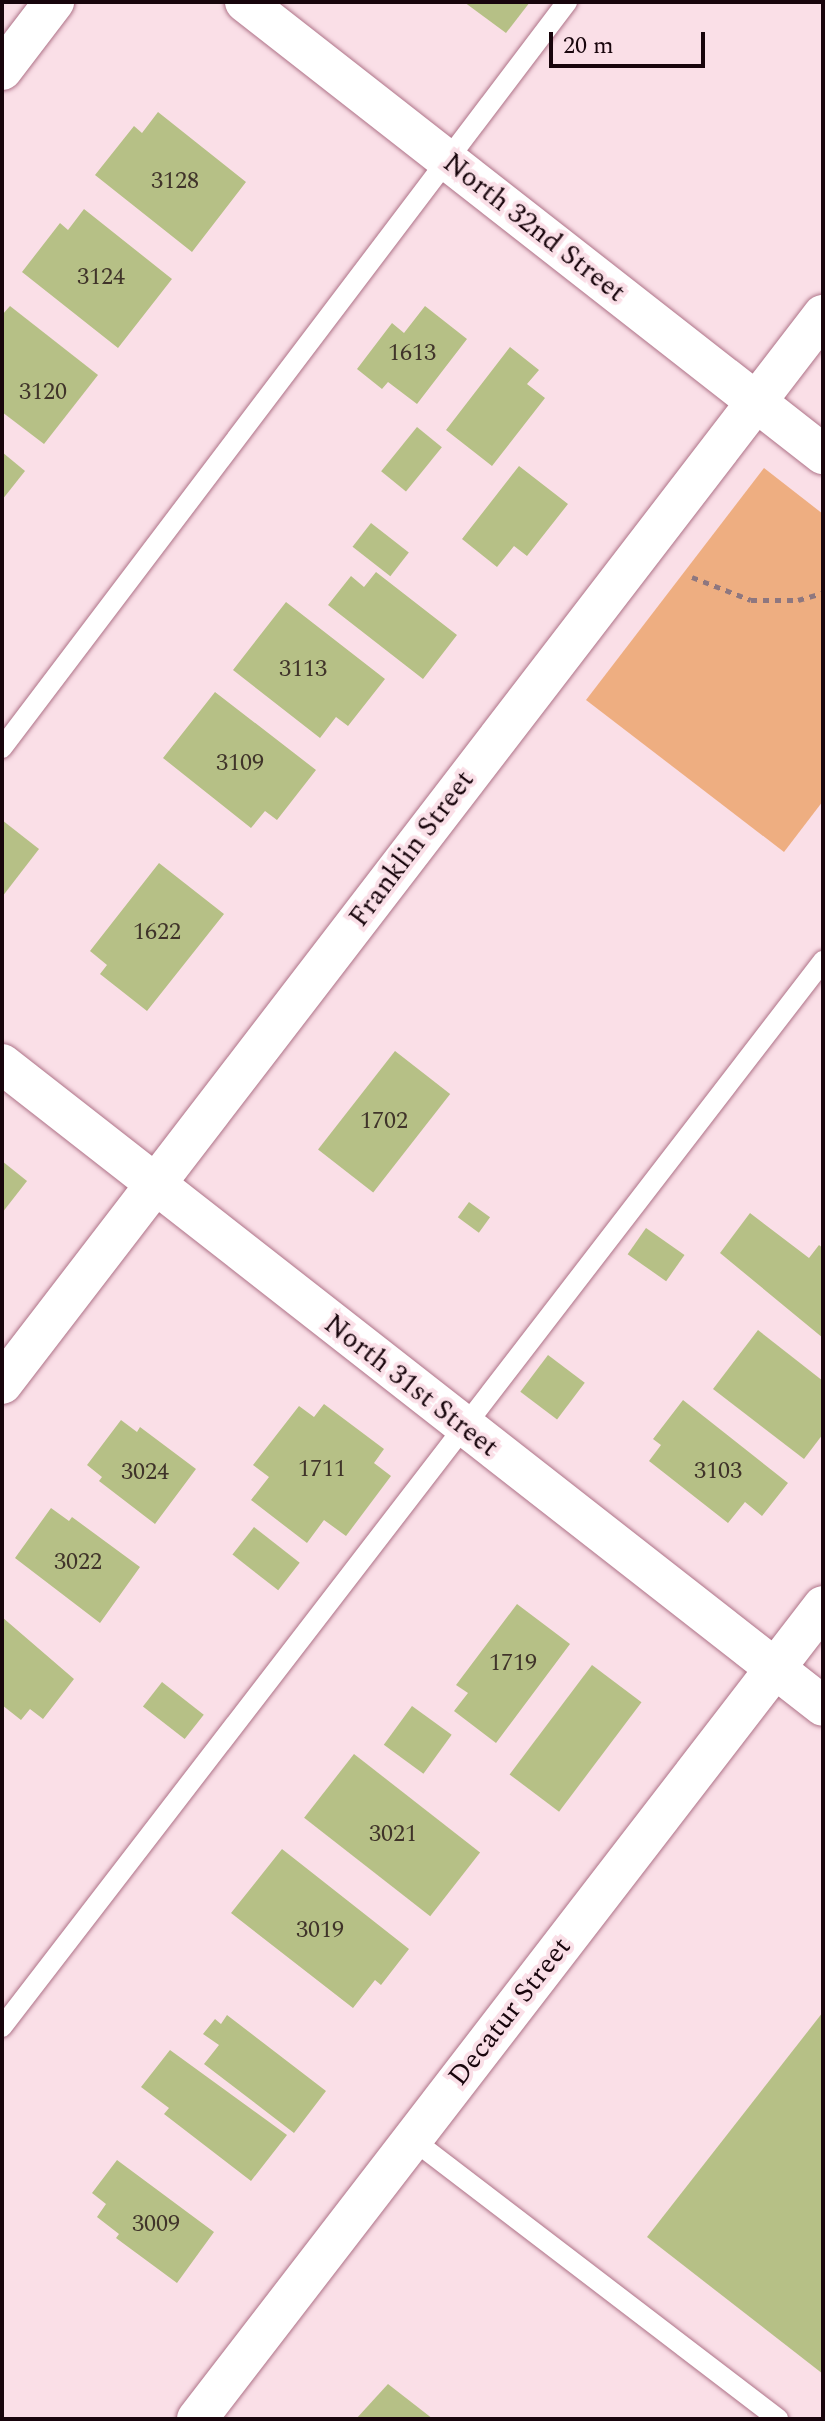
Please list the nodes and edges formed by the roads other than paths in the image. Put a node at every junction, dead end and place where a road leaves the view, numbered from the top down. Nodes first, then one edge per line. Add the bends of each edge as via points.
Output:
1 (54, 2) edge
2 (245, 2) edge
3 (567, 2) edge
4 (2, 70) edge
5 (446, 159) junction
6 (823, 315) edge
7 (756, 402) junction
8 (823, 454) edge
9 (2, 748) edge
10 (823, 961) edge
11 (2, 1064) edge
12 (155, 1185) junction
13 (2, 1384) edge
14 (465, 1429) junction
15 (823, 1606) edge
16 (775, 1669) junction
17 (823, 1706) edge
18 (2, 2027) edge
19 (412, 2139) junction
20 (197, 2419) edge
21 (778, 2419) edge

1 - 4 street
2 - 5 street, North 32nd Street
3 - 5 lane
5 - 7 street, North 32nd Street
5 - 9 lane
6 - 7 street, Franklin Street
7 - 8 street, North 32nd Street
7 - 12 street, Franklin Street
10 - 14 lane
11 - 12 street, North 31st Street
12 - 13 street, Franklin Street
12 - 14 street, North 31st Street
14 - 16 street, North 31st Street
14 - 18 lane
15 - 16 street, Decatur Street
16 - 17 street, North 31st Street
16 - 19 street, Decatur Street
19 - 20 street, Decatur Street
19 - 21 lane

